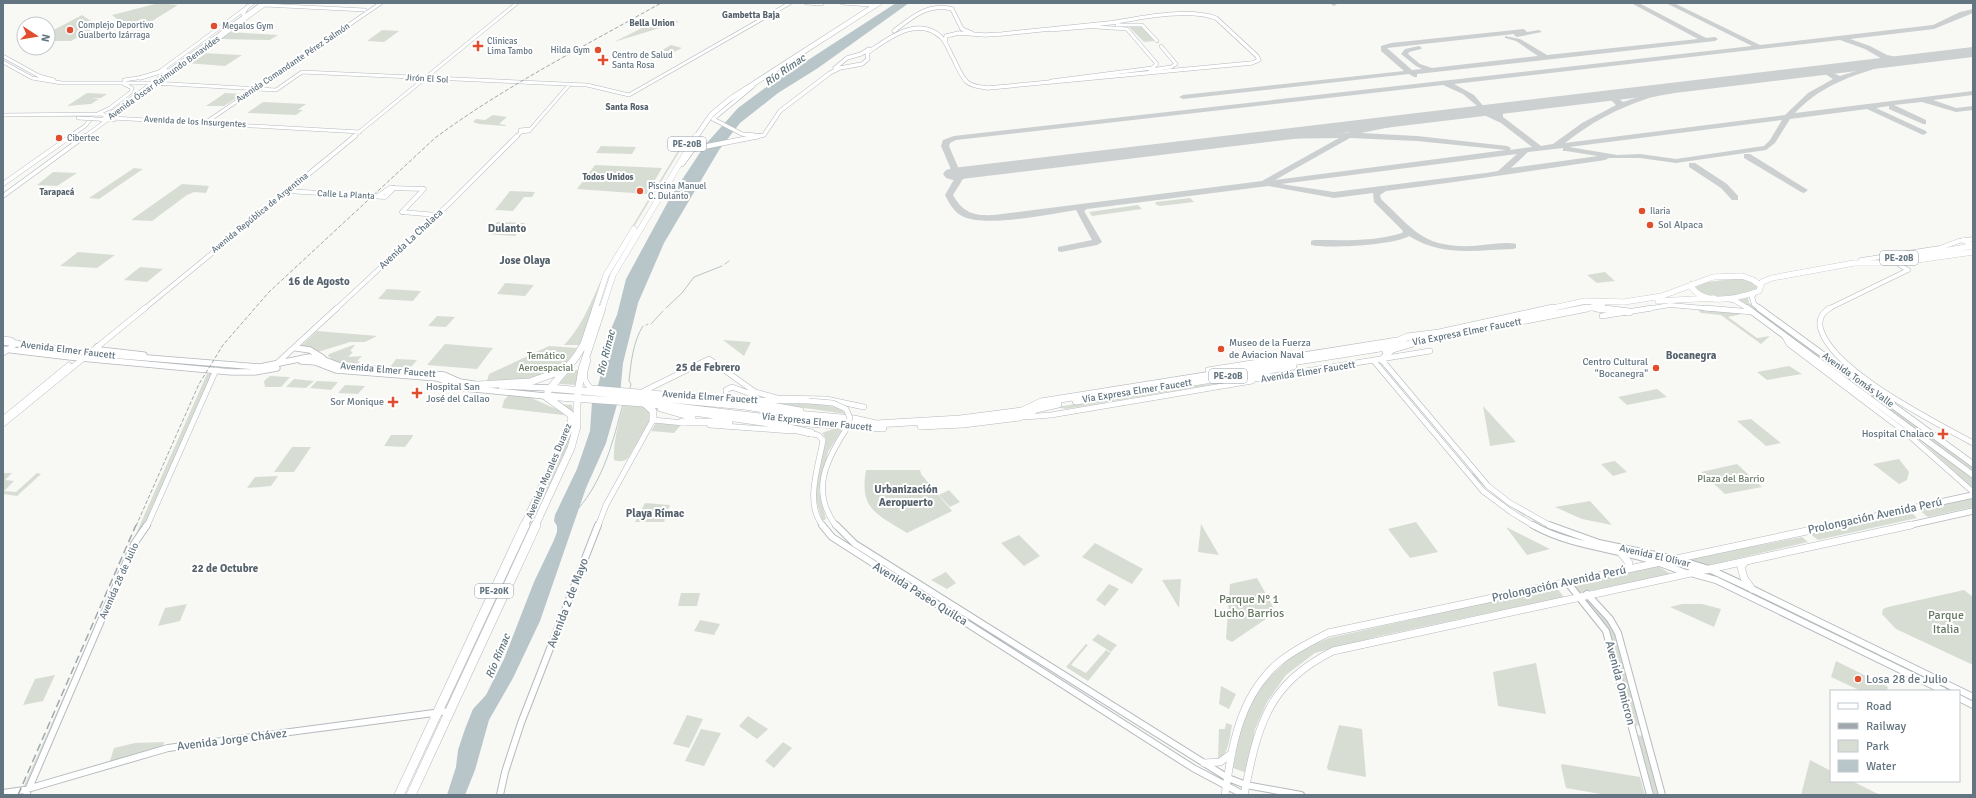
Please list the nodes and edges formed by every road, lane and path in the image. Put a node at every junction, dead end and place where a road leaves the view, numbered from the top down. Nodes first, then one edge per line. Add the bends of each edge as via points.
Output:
1 (253, 3) edge
2 (267, 3) edge
3 (376, 3) edge
4 (381, 3) edge
5 (514, 3) edge
6 (517, 3) edge
7 (786, 3) edge
8 (790, 3) edge
9 (806, 3) edge
10 (842, 3) edge
11 (879, 3) edge
12 (261, 4) edge
13 (822, 4) dead end
14 (873, 4) edge
15 (247, 7) junction
16 (365, 10) junction
17 (243, 14) junction
18 (854, 14) dead end
19 (849, 20) junction
20 (1116, 22) junction
21 (1097, 27) junction
22 (1043, 31) junction
23 (986, 35) junction
24 (1157, 41) dead end
25 (945, 42) junction
26 (1161, 46) dead end
27 (191, 54) junction
28 (3, 56) edge
29 (857, 56) junction
30 (868, 57) junction
31 (3, 62) edge
32 (842, 62) junction
33 (852, 66) junction
34 (166, 70) junction
35 (1139, 70) junction
36 (1148, 73) junction
37 (140, 78) junction
38 (423, 78) junction
39 (759, 80) junction
40 (122, 82) junction
41 (154, 82) junction
42 (207, 83) junction
43 (553, 85) junction
44 (561, 85) junction
45 (569, 85) junction
46 (587, 85) junction
47 (1026, 85) junction
48 (203, 86) junction
49 (260, 86) junction
50 (281, 87) junction
51 (254, 88) junction
52 (566, 89) junction
53 (133, 93) junction
54 (627, 95) junction
55 (3, 117) edge
56 (29, 117) junction
57 (104, 117) junction
58 (128, 120) junction
59 (89, 121) junction
60 (204, 123) junction
61 (357, 133) junction
62 (3, 184) edge
63 (666, 185) junction
64 (394, 188) junction
65 (285, 191) junction
66 (3, 196) edge
67 (378, 196) junction
68 (437, 215) junction
69 (1973, 239) edge
70 (1964, 240) junction
71 (1973, 246) edge
72 (1973, 252) edge
73 (1890, 259) junction
74 (1861, 260) junction
75 (1896, 263) junction
76 (1742, 276) junction
77 (1692, 284) junction
78 (1761, 286) junction
79 (1754, 293) junction
80 (1680, 298) junction
81 (1716, 298) junction
82 (1670, 305) junction
83 (1586, 307) junction
84 (1629, 312) junction
85 (1754, 312) junction
86 (1602, 316) dead end
87 (1783, 334) junction
88 (1402, 339) junction
89 (591, 341) junction
90 (297, 346) junction
91 (4, 347) edge
92 (97, 347) junction
93 (1391, 350) junction
94 (1430, 351) dead end
95 (87, 353) junction
96 (80, 359) junction
97 (153, 359) junction
98 (326, 361) junction
99 (1380, 363) junction
100 (275, 367) junction
101 (1850, 367) junction
102 (1843, 368) junction
103 (566, 369) junction
104 (216, 370) junction
105 (1208, 370) joint
106 (1271, 377) junction
107 (1168, 381) junction
108 (1190, 383) junction
109 (477, 384) junction
110 (550, 388) junction
111 (1408, 391) junction
112 (641, 392) junction
113 (1400, 392) junction
114 (591, 393) junction
115 (577, 394) junction
116 (545, 396) junction
117 (631, 396) junction
118 (770, 396) junction
119 (739, 400) junction
120 (809, 401) joint
121 (644, 403) junction
122 (864, 407) dead end
123 (810, 415) junction
124 (1020, 417) junction
125 (3, 419) edge
126 (1431, 419) junction
127 (653, 420) junction
128 (711, 421) junction
129 (1424, 421) junction
130 (682, 422) junction
131 (762, 422) junction
132 (808, 423) junction
133 (3, 424) edge
134 (811, 433) junction
135 (1442, 433) junction
136 (1435, 434) junction
137 (1973, 443) edge
138 (1454, 447) junction
139 (1447, 449) junction
140 (1973, 464) edge
141 (1973, 475) edge
142 (1973, 493) edge
143 (1973, 511) edge
144 (1960, 515) junction
145 (1973, 516) edge
146 (515, 548) junction
147 (525, 548) junction
148 (1621, 553) junction
149 (1680, 560) junction
150 (1657, 562) junction
151 (1745, 562) junction
152 (1628, 569) junction
153 (1709, 569) junction
154 (1691, 573) junction
155 (1567, 582) junction
156 (1752, 589) junction
157 (1587, 594) junction
158 (1579, 596) junction
159 (1942, 690) edge
160 (1959, 690) edge
161 (1960, 691) edge
162 (1973, 697) edge
163 (1960, 698) edge
164 (1973, 705) edge
165 (449, 711) junction
166 (438, 712) junction
167 (1232, 753) junction
168 (1204, 763) junction
169 (1228, 778) junction
170 (1246, 785) junction
171 (1226, 791) edge
172 (25, 792) edge
173 (3, 793) edge
174 (501, 794) edge
175 (399, 795) edge
176 (411, 795) edge
177 (1244, 795) edge
178 (1301, 795) edge
179 (1650, 795) edge
180 (1662, 795) edge

1 - 15 main road, Avenida Óscar Raimundo Benavides
2 - 12 main road, Avenida Óscar Raimundo Benavides
3 - 16 main road, Avenida Comandante Pérez Salmón
4 - 49 main road, Avenida Comandante Pérez Salmón
5 - 38 main road, Avenida República de Argentina
6 - 38 main road, Avenida República de Argentina
7 - 54 main road
8 - 54 main road
9 - 13 main road
10 - 14 main road
11 - 39 highway, Avenida Morales Duarez / PE-20B
12 - 16 main road
12 - 17 main road, Avenida Óscar Raimundo Benavides
12 - 27 main road, Avenida Óscar Raimundo Benavides
12 - 41 main road, Avenida Óscar Raimundo Benavides
14 - 19 highway, PE-20B
15 - 17 main road
15 - 37 main road, Avenida Óscar Raimundo Benavides via 162,70
16 - 51 main road, Avenida Comandante Pérez Salmón
17 - 27 main road, Avenida Óscar Raimundo Benavides
18 - 19 highway
19 - 103 highway, PE-20B via 724,101 702,120 606,275 586,341
20 - 22 main road
20 - 36 main road via 1205,16 1212,19 1252,56 1242,62
20 - 36 main road via 1194,14 1214,16 1259,59 1256,62 1241,64
21 - 22 main road
21 - 24 main road via 1139,25
21 - 35 main road via 1115,26 1127,29 1157,63 1154,67
22 - 23 main road
23 - 25 main road via 952,33 946,36
23 - 29 main road via 962,28 949,7 930,5 920,8 866,52
25 - 30 main road via 932,30 905,29 892,35 868,54
25 - 47 main road via 970,84 993,88
26 - 35 main road via 1175,60 1175,65
27 - 34 main road, Avenida Óscar Raimundo Benavides
27 - 41 main road, Avenida Óscar Raimundo Benavides
28 - 40 main road via 48,79
29 - 30 main road
29 - 32 main road
30 - 33 main road via 865,63
31 - 40 main road via 32,78 44,81
32 - 33 main road
32 - 39 main road via 779,108 762,132 755,135 742,134 713,120 713,117
33 - 63 main road via 830,73 782,109 764,135 691,151 673,179
34 - 37 main road
34 - 41 main road, Avenida Óscar Raimundo Benavides
35 - 47 main road
36 - 47 main road
37 - 40 main road, Avenida Óscar Raimundo Benavides
38 - 43 main road, Jirón El Sol
38 - 50 main road, Jirón El Sol via 302,72
38 - 61 main road, Avenida República de Argentina
39 - 63 highway, Avenida Morales Duarez / PE-20B via 711,115
40 - 41 main road
40 - 53 main road, Avenida Óscar Raimundo Benavides via 132,88
41 - 42 main road
41 - 48 main road
41 - 53 main road, Avenida Óscar Raimundo Benavides
41 - 57 main road, Avenida Óscar Raimundo Benavides
42 - 48 main road
42 - 51 main road
43 - 44 main road, Jirón El Sol
43 - 52 main road, Jirón El Sol via 564,86
44 - 45 main road, Jirón El Sol
44 - 46 main road via 574,82
45 - 46 main road, Jirón El Sol
45 - 52 main road
46 - 54 main road
48 - 51 main road
49 - 50 main road
49 - 51 main road, Avenida Comandante Pérez Salmón
50 - 51 main road via 276,90
51 - 60 main road, Avenida Comandante Pérez Salmón
52 - 68 main road, Avenida La Chalaca via 529,130 521,132
53 - 57 main road, Avenida Óscar Raimundo Benavides
55 - 56 main road
56 - 57 main road, Avenida de los Insurgentes via 90,114
56 - 59 main road via 83,118
57 - 58 main road, Avenida de los Insurgentes
57 - 59 main road, Avenida de los Insurgentes
57 - 66 main road, Avenida Óscar Raimundo Benavides
58 - 60 main road, Avenida de los Insurgentes
58 - 61 main road, Avenida de los Insurgentes
59 - 62 main road
60 - 61 main road, Avenida de los Insurgentes
61 - 65 main road, Avenida República de Argentina
63 - 89 highway, Avenida Morales Duarez / PE-20B via 615,271
64 - 67 main road
64 - 67 main road, Calle La Planta via 385,197
64 - 68 main road via 424,189 402,212
65 - 67 main road, Calle La Planta
65 - 92 main road, Avenida República de Argentina
65 - 95 main road, Avenida República de Argentina
68 - 90 main road, Avenida La Chalaca
69 - 70 main road
70 - 71 highway
70 - 74 main road via 1940,248
71 - 73 highway, PE-20B
72 - 75 highway, PE-20B
73 - 74 highway, PE-20B
73 - 75 main road
74 - 76 highway, PE-20B via 1780,275
75 - 78 highway, PE-20B via 1854,263 1767,279
75 - 101 main road via 1908,270 1826,310 1821,315 1819,323 1829,347
76 - 77 highway, PE-20B via 1713,277
76 - 78 highway, PE-20B via 1754,280
77 - 81 highway, PE-20B via 1691,288 1697,294
77 - 88 highway, Vía Expresa Elmer Faucett / PE-20B via 1662,296 1624,302 1585,301
78 - 79 highway, PE-20B via 1760,290
79 - 81 highway, PE-20B
79 - 102 main road, Avenida Tomás Valle via 1754,304
80 - 81 highway, Vía Expresa Elmer Faucett / PE-20B
80 - 82 highway
80 - 83 highway, Vía Expresa Elmer Faucett / PE-20B via 1628,306
81 - 85 main road, Avenida Tomás Valle via 1734,300
82 - 84 main road
82 - 85 main road
83 - 84 highway
83 - 93 highway, Vía Expresa Elmer Faucett / PE-20B via 1412,342
84 - 86 main road
85 - 87 main road, Avenida Tomás Valle
87 - 141 main road, Avenida Tomás Valle
87 - 142 main road, Avenida Tomás Valle via 1789,344 1904,431
88 - 105 main road, Avenida Elmer Faucett
88 - 107 highway, Vía Expresa Elmer Faucett / PE-20B via 1386,347
89 - 114 main road via 584,379
89 - 115 highway, Avenida Morales Duarez / PE-20B
90 - 98 main road via 316,353
90 - 100 main road, Avenida La Chalaca
91 - 95 main road, Avenida Elmer Faucett via 16,343
91 - 96 main road, Avenida Elmer Faucett
92 - 95 main road, Avenida República de Argentina
92 - 97 main road via 100,350 135,353
93 - 99 highway
93 - 108 highway, Vía Expresa Elmer Faucett / PE-20B
94 - 99 main road, Avenida Elmer Faucett
95 - 96 main road, Avenida República de Argentina
95 - 97 main road, Avenida Elmer Faucett
96 - 104 main road, Avenida Elmer Faucett
96 - 125 main road, Avenida República de Argentina
96 - 133 main road, Avenida República de Argentina
97 - 100 main road, Avenida Elmer Faucett
98 - 100 main road, Avenida Elmer Faucett via 309,357
98 - 109 main road, Avenida Elmer Faucett via 340,366 444,375 460,382
99 - 106 main road, Avenida Elmer Faucett
99 - 111 main road, Avenida El Olivar
99 - 113 main road, Avenida El Olivar
100 - 104 main road, Avenida Elmer Faucett via 258,372
100 - 116 main road, Avenida Elmer Faucett via 311,361 336,370 437,378 464,388
101 - 102 main road
101 - 137 main road, Avenida Tomás Valle via 1907,405
102 - 140 main road, Avenida Tomás Valle
103 - 109 highway via 523,384
103 - 110 highway, PE-20B
104 - 172 main road, Avenida 28 de Julio via 145,530 134,544
105 - 107 highway
106 - 108 highway
106 - 124 main road, Avenida Elmer Faucett via 1055,414
107 - 123 highway, Vía Expresa Elmer Faucett / PE-20B via 1040,402 1022,411 960,419 876,424
108 - 124 highway, Vía Expresa Elmer Faucett / PE-20B via 1051,405
109 - 110 main road, Avenida Elmer Faucett
110 - 115 highway, Avenida Elmer Faucett / PE-20B
110 - 116 highway, PE-20B
111 - 113 main road
111 - 126 main road, Avenida El Olivar
112 - 117 main road, Avenida Elmer Faucett
112 - 118 main road via 709,359 749,388
112 - 119 main road, Avenida Elmer Faucett
113 - 129 main road, Avenida El Olivar
114 - 115 highway, Avenida Elmer Faucett / PE-20B
114 - 117 highway, Avenida Elmer Faucett / PE-20B
114 - 117 main road, Avenida Elmer Faucett
115 - 116 highway, Avenida Elmer Faucett / PE-20B
115 - 147 highway, Avenida Morales Duarez / PE-20K via 577,426 571,448
116 - 146 highway, Avenida Morales Duarez / PE-20K via 572,418
117 - 121 highway, Vía Expresa Elmer Faucett / PE-20B
117 - 123 highway, Vía Expresa Elmer Faucett / PE-20B
118 - 119 main road via 763,398 736,388 726,390 727,396
118 - 122 main road, Avenida Elmer Faucett via 826,399
119 - 120 main road, Avenida Elmer Faucett
119 - 123 highway via 791,408
120 - 168 main road, Avenida Paseo Quilca, bridge via 833,403 846,409 850,418 827,459 822,498 824,509 843,535
121 - 127 highway via 653,412
121 - 128 highway
121 - 131 highway via 711,416
121 - 132 highway, Vía Expresa Elmer Faucett / PE-20B via 737,412
124 - 132 highway, Vía Expresa Elmer Faucett / PE-20B via 963,424 871,429
126 - 129 main road
126 - 135 main road, Avenida El Olivar
127 - 130 main road
127 - 174 main road, Avenida 2 de Mayo via 599,522 521,723 505,772
128 - 130 highway
128 - 131 highway
129 - 136 main road, Avenida El Olivar
130 - 134 main road
131 - 132 highway
131 - 134 highway
134 - 171 main road, Avenida Paseo Quilca via 821,437 824,445 814,485 814,504 822,526 832,537
135 - 136 main road
135 - 138 main road, Avenida El Olivar
136 - 139 main road, Avenida El Olivar
138 - 139 main road
138 - 149 main road, Avenida El Olivar via 1488,486 1539,521 1581,539
139 - 148 main road, Avenida El Olivar via 1483,491 1524,520 1561,537
142 - 149 main road, Prolongación Avenida Perú
143 - 144 main road, Prolongación Avenida Perú
144 - 145 main road
144 - 151 main road, Prolongación Avenida Perú
146 - 147 highway
146 - 166 highway, Avenida Morales Duarez / PE-20K
147 - 165 highway, Avenida Morales Duarez / PE-20K
148 - 150 main road, Avenida El Olivar
148 - 152 main road via 1629,563
149 - 150 main road, Prolongación Avenida Perú
149 - 153 main road, Avenida El Olivar
149 - 154 main road via 1694,569
150 - 152 main road, Prolongación Avenida Perú
150 - 154 main road, Avenida El Olivar via 1677,571
151 - 153 main road, Prolongación Avenida Perú
151 - 156 main road via 1741,567 1742,573
152 - 155 main road, Prolongación Avenida Perú
153 - 154 main road, Prolongación Avenida Perú
153 - 156 main road, Avenida El Olivar
154 - 157 main road, Prolongación Avenida Perú
154 - 159 main road, Avenida El Olivar via 1716,580
155 - 158 main road, Avenida Omicron
155 - 167 main road, Prolongación Avenida Perú via 1328,633 1296,648 1277,663 1252,691 1244,705
156 - 160 main road, Avenida El Olivar
157 - 158 main road, Prolongación Avenida Perú
157 - 180 main road, Avenida Omicron via 1615,625
158 - 170 main road, Prolongación Avenida Perú via 1346,648 1318,658 1297,671 1287,681 1265,713
158 - 179 main road, Avenida Omicron via 1607,635
161 - 162 main road, Avenida El Olivar
163 - 164 main road
165 - 166 main road, Avenida Jorge Chávez
165 - 176 highway, Avenida Morales Duarez / PE-20K
166 - 172 main road, Avenida Jorge Chávez via 168,748
166 - 175 highway, Avenida Morales Duarez / PE-20K
167 - 168 main road via 1219,763
167 - 169 main road, Prolongación Avenida Perú
168 - 169 main road, Avenida Paseo Quilca
169 - 170 main road, Avenida Paseo Quilca
169 - 171 main road, Prolongación Avenida Perú
170 - 177 main road, Prolongación Avenida Perú
170 - 178 main road, Avenida Paseo Quilca
171 - 177 main road, Avenida Paseo Quilca
172 - 173 main road, Avenida Jorge Chávez

